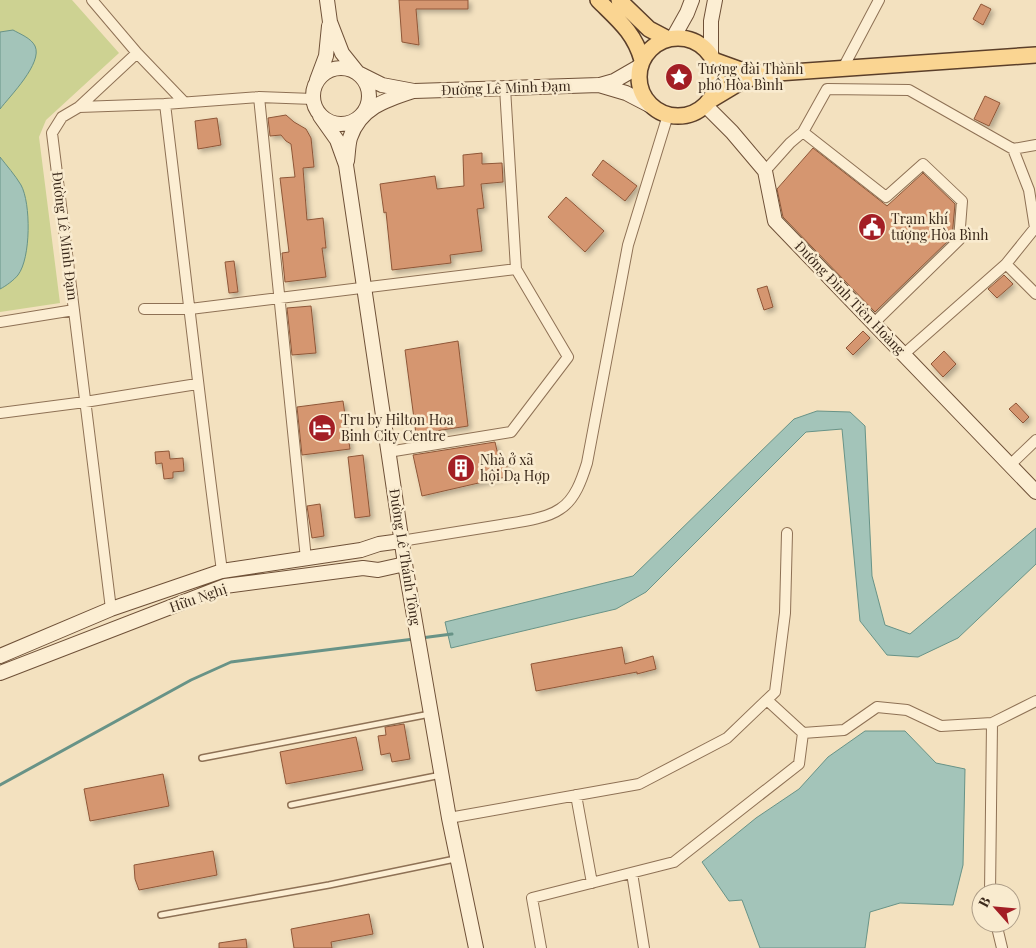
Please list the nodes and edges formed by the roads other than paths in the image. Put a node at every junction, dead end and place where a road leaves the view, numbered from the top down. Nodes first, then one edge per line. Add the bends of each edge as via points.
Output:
1 (92, 0) edge
2 (327, 0) edge
3 (598, 0) edge
4 (618, 0) edge
5 (692, 0) edge
6 (715, 0) edge
7 (879, 0) edge
8 (330, 22) junction
9 (671, 38) junction
10 (138, 52) junction
11 (1036, 55) edge
12 (712, 58) junction
13 (641, 63) junction
14 (843, 68) junction
15 (358, 73) junction
16 (763, 74) junction
17 (317, 81) junction
18 (599, 85) junction
19 (505, 88) junction
20 (414, 91) junction
21 (259, 97) junction
22 (313, 99) junction
23 (184, 102) junction
24 (165, 104) junction
25 (706, 104) junction
26 (651, 106) junction
27 (79, 107) junction
28 (362, 115) junction
29 (668, 115) junction
30 (320, 116) junction
31 (803, 132) junction
32 (1036, 145) edge
33 (1013, 149) junction
34 (346, 165) junction
35 (765, 171) junction
36 (1006, 264) junction
37 (516, 269) junction
38 (364, 288) junction
39 (1036, 294) edge
40 (279, 298) junction
41 (144, 309) dead end
42 (74, 310) junction
43 (190, 310) junction
44 (0, 322) edge
45 (874, 323) junction
46 (904, 354) junction
47 (197, 384) junction
48 (85, 402) junction
49 (0, 413) edge
50 (1036, 440) edge
51 (388, 452) junction
52 (1010, 464) junction
53 (1036, 492) edge
54 (788, 533) dead end
55 (401, 541) junction
56 (306, 558) junction
57 (405, 564) junction
58 (222, 570) junction
59 (164, 591) junction
60 (170, 607) junction
61 (111, 610) junction
62 (0, 656) edge
63 (0, 673) edge
64 (767, 700) junction
65 (1036, 701) edge
66 (430, 714) junction
67 (992, 723) junction
68 (803, 733) junction
69 (202, 758) dead end
70 (441, 775) junction
71 (576, 796) junction
72 (291, 805) dead end
73 (449, 818) junction
74 (457, 858) junction
75 (632, 873) junction
76 (592, 883) junction
77 (990, 883) edge
78 (161, 915) dead end
79 (998, 933) edge
80 (476, 948) edge
81 (542, 948) edge
82 (644, 948) edge
83 (1002, 948) edge

1 - 10 street
2 - 8 main road
3 - 13 main road via 631,33 639,48
4 - 9 main road via 648,29
5 - 9 main road
6 - 12 main road via 711,20
7 - 14 street
8 - 15 main road via 342,53
8 - 17 main road via 326,56
9 - 12 main road via 694,41 704,47
9 - 13 main road via 653,47
10 - 23 street
10 - 27 street, Đường Lê Minh Đạm
11 - 14 main road
12 - 16 main road via 738,69
12 - 25 main road via 717,82
13 - 18 main road, Đường Lê Minh Đạm via 614,81
13 - 26 main road via 640,88
14 - 16 main road
15 - 17 main road via 350,69 332,69
15 - 20 main road via 382,85
15 - 28 main road via 368,88 369,98
16 - 25 main road via 739,83
17 - 22 main road
18 - 19 main road, Đường Lê Minh Đạm
18 - 26 main road, Đường Lê Minh Đạm via 626,92
19 - 20 main road, Đường Lê Minh Đạm
19 - 37 street
20 - 28 main road via 385,100
21 - 22 street
21 - 23 street
21 - 40 street
22 - 30 main road
23 - 24 street
24 - 27 street
24 - 43 street
25 - 29 main road via 688,115
25 - 35 main road, Đường Đinh Tiên Hoàng
26 - 29 main road
27 - 42 street, Đường Lê Minh Đạm via 62,117 52,133
28 - 30 main road via 346,124 337,124
28 - 34 main road, Đường Lê Thánh Tông via 350,138
29 - 55 street via 628,245 589,454 581,482 572,498 561,509 546,515
30 - 34 main road, Đường Lê Thánh Tông via 337,140
31 - 33 street via 827,88 905,90 922,96
31 - 35 street
31 - 45 street via 886,197 923,164 962,201 959,240
32 - 33 street
33 - 36 street via 1030,190 1035,228
34 - 38 main road, Đường Lê Thánh Tông
35 - 45 main road, Đường Đinh Tiên Hoàng via 776,221
36 - 39 street
36 - 46 street
37 - 38 street
37 - 51 street via 568,357 511,432
38 - 40 street
38 - 51 main road, Đường Lê Thánh Tông
40 - 43 street
40 - 56 street
41 - 43 street
42 - 44 street
42 - 48 street, Đường Lê Minh Đạm
43 - 47 street
45 - 46 main road, Đường Đinh Tiên Hoàng
46 - 52 main road, Đường Đinh Tiên Hoàng
47 - 48 street
47 - 58 street
48 - 49 street
48 - 61 street, Đường Lê Minh Đạm
50 - 52 street
51 - 55 main road, Đường Lê Thánh Tông
52 - 53 main road, Đường Đinh Tiên Hoàng
54 - 64 street via 785,613 775,692
55 - 56 main road, Hữu Nghị
55 - 57 main road, Đường Lê Thánh Tông
56 - 58 main road, Hữu Nghị
57 - 60 main road, Hữu Nghị via 378,570 363,568 225,586
57 - 66 main road, Đường Lê Thánh Tông
58 - 59 main road, Hữu Nghị
59 - 60 main road
59 - 61 main road, Hữu Nghị
60 - 63 main road, Hữu Nghị
61 - 62 main road, Hữu Nghị
64 - 68 street
64 - 71 street via 727,738 639,784
65 - 67 street
66 - 69 lane
66 - 70 main road, Đường Lê Thánh Tông
67 - 68 street via 941,726 907,710 877,707 844,730
67 - 77 street
68 - 75 street via 799,764 674,862
70 - 72 lane
70 - 73 main road, Đường Lê Thánh Tông
71 - 73 street
71 - 76 street
73 - 74 main road, Đường Lê Thánh Tông
74 - 78 lane
74 - 80 main road, Đường Lê Thánh Tông
75 - 76 street
75 - 82 street
76 - 81 street via 532,898
79 - 83 street

